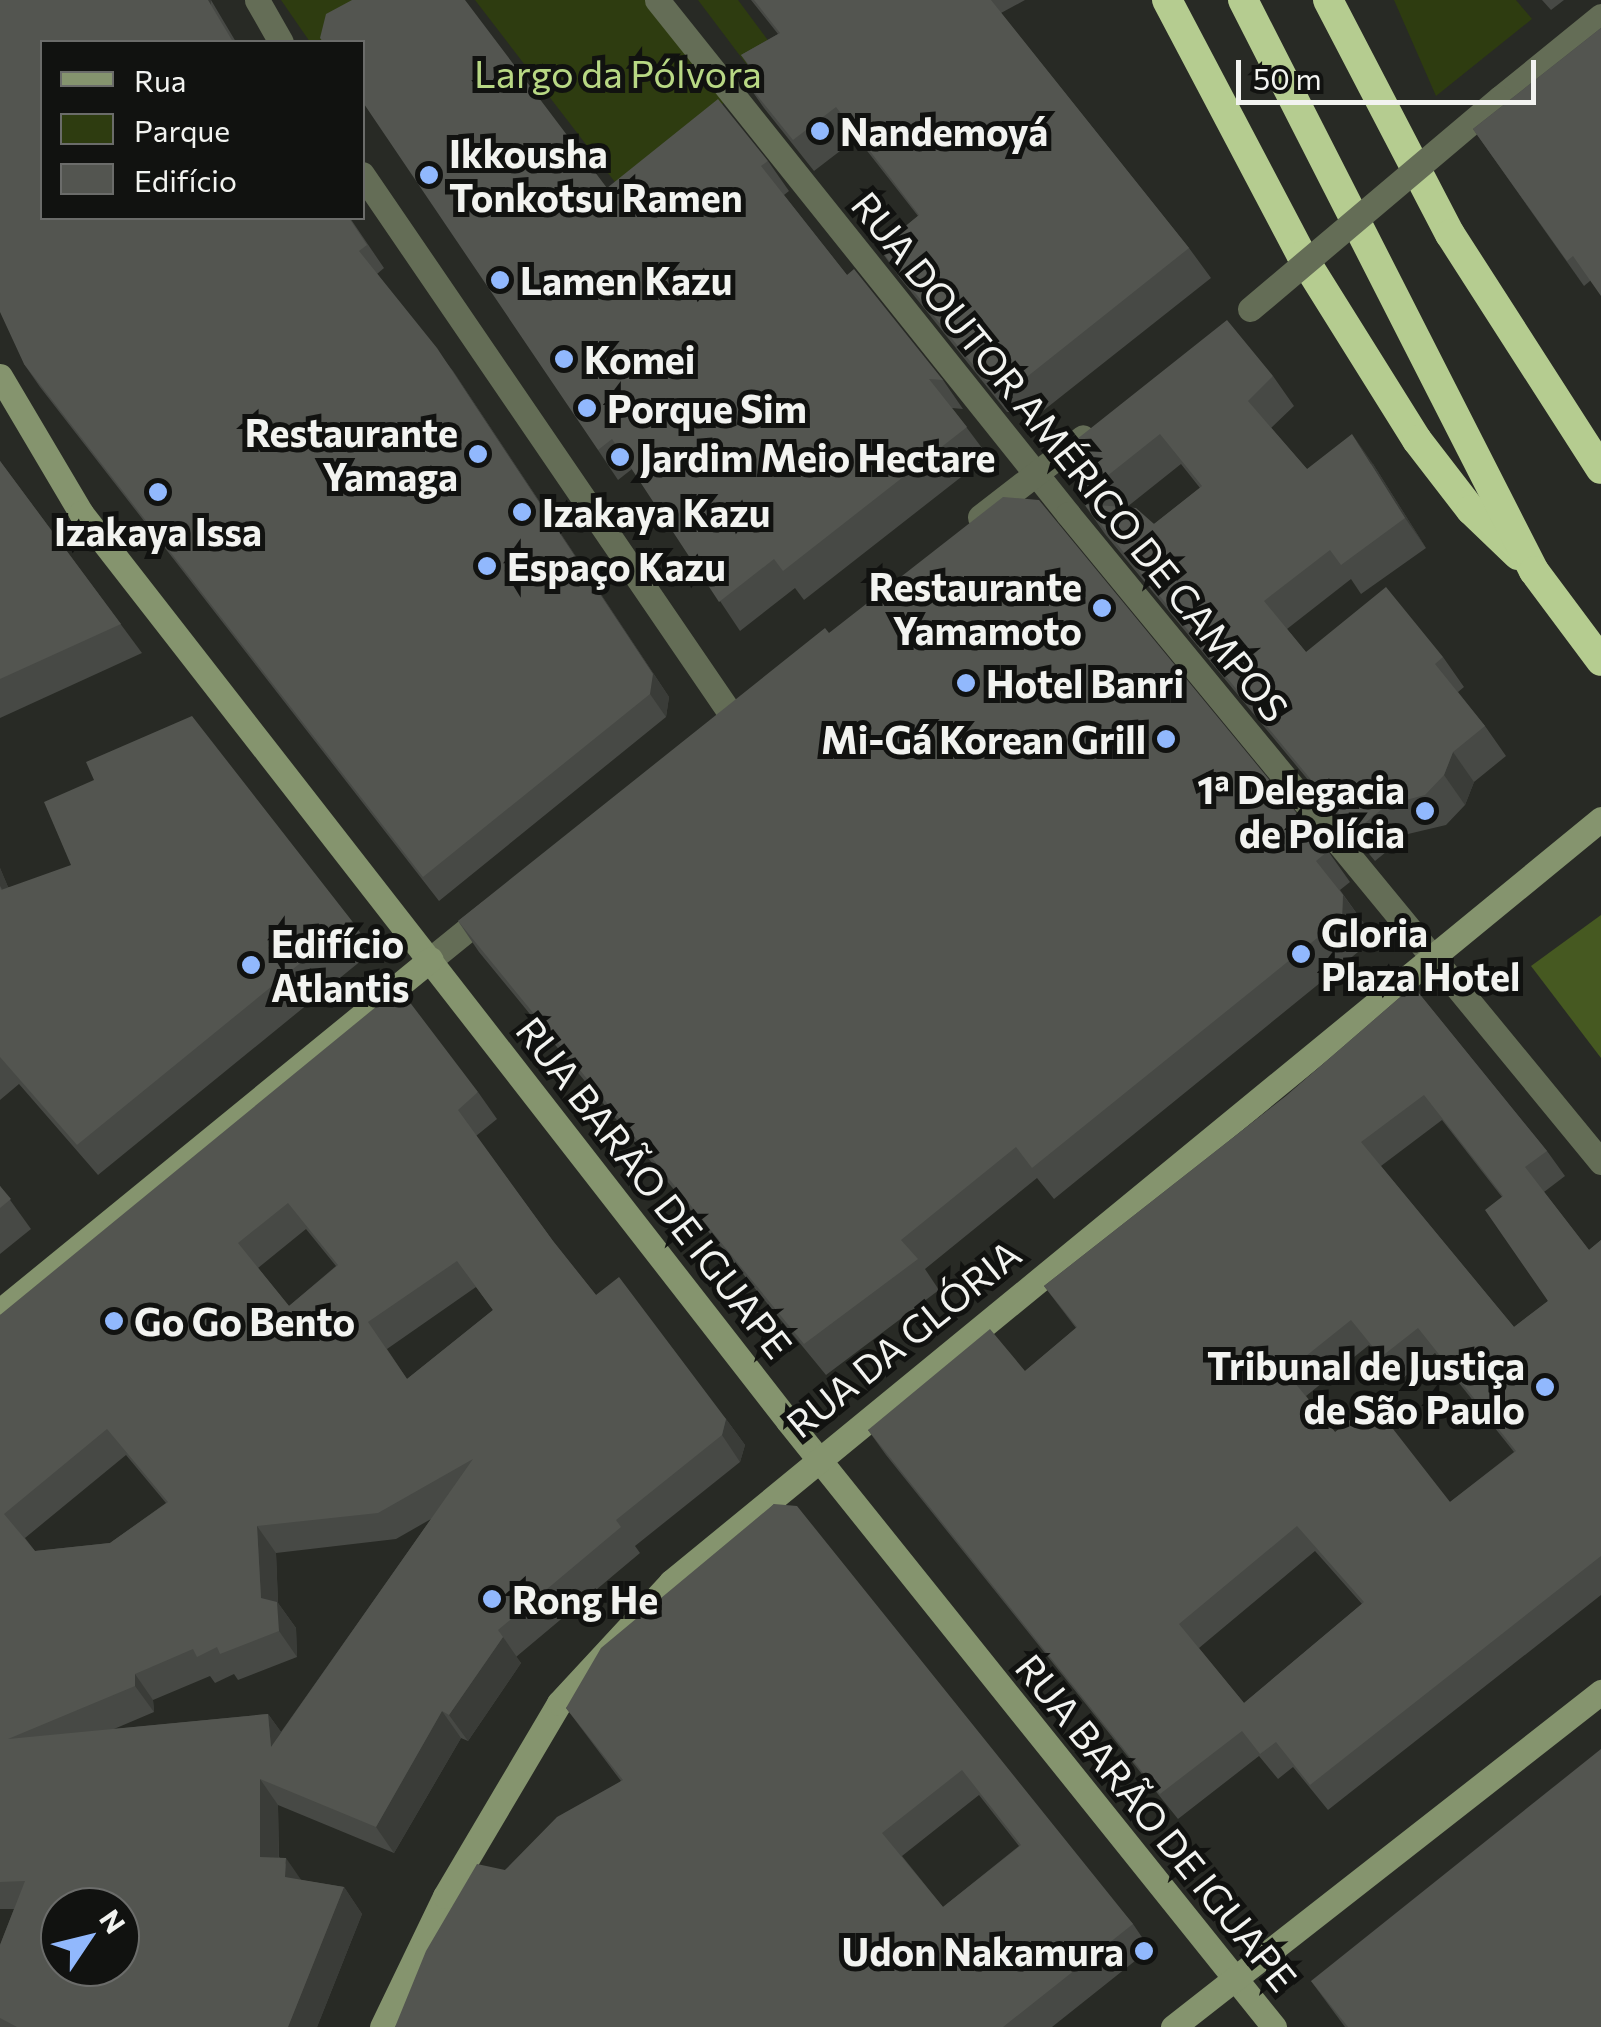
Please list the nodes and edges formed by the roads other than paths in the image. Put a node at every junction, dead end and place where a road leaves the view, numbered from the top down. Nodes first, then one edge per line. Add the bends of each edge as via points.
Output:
1 (258, 0) edge
2 (657, 0) edge
3 (1167, 0) edge
4 (1244, 0) edge
5 (1328, 0) edge
6 (1601, 16) edge
7 (279, 40) edge
8 (365, 178) edge
9 (1243, 315) dead end
10 (0, 376) edge
11 (1103, 422) edge
12 (1601, 469) edge
13 (1035, 473) junction
14 (962, 532) edge
15 (1534, 571) junction
16 (1601, 662) edge
17 (732, 716) edge
18 (1601, 819) edge
19 (510, 896) edge
20 (1434, 954) junction
21 (431, 959) junction
22 (1601, 1162) edge
23 (0, 1311) edge
24 (816, 1456) junction
25 (1601, 1692) edge
26 (1235, 1978) junction
27 (382, 2027) edge
28 (1173, 2027) edge
29 (1274, 2027) edge

1 - 7 street
2 - 13 street, RUA DOUTOR AMÉRICO DE CAMPOS
3 - 15 highway via 1302,256 1417,440 1472,510
4 - 15 highway
5 - 12 highway via 1450,234
6 - 9 street, bridge
8 - 17 street
10 - 21 street, RUA BARÃO DE IGUAPE via 81,513
11 - 13 street
13 - 14 street
13 - 20 street, RUA DOUTOR AMÉRICO DE CAMPOS
15 - 16 highway
18 - 20 street, RUA DA GLÓRIA
19 - 21 street
20 - 22 street, RUA DOUTOR AMÉRICO DE CAMPOS
20 - 24 street, RUA DA GLÓRIA
21 - 23 street
21 - 24 street, RUA BARÃO DE IGUAPE
24 - 26 street, RUA BARÃO DE IGUAPE
24 - 27 street, RUA DA GLÓRIA via 671,1582 559,1703 445,1896
25 - 26 street
26 - 28 street
26 - 29 street, RUA BARÃO DE IGUAPE

